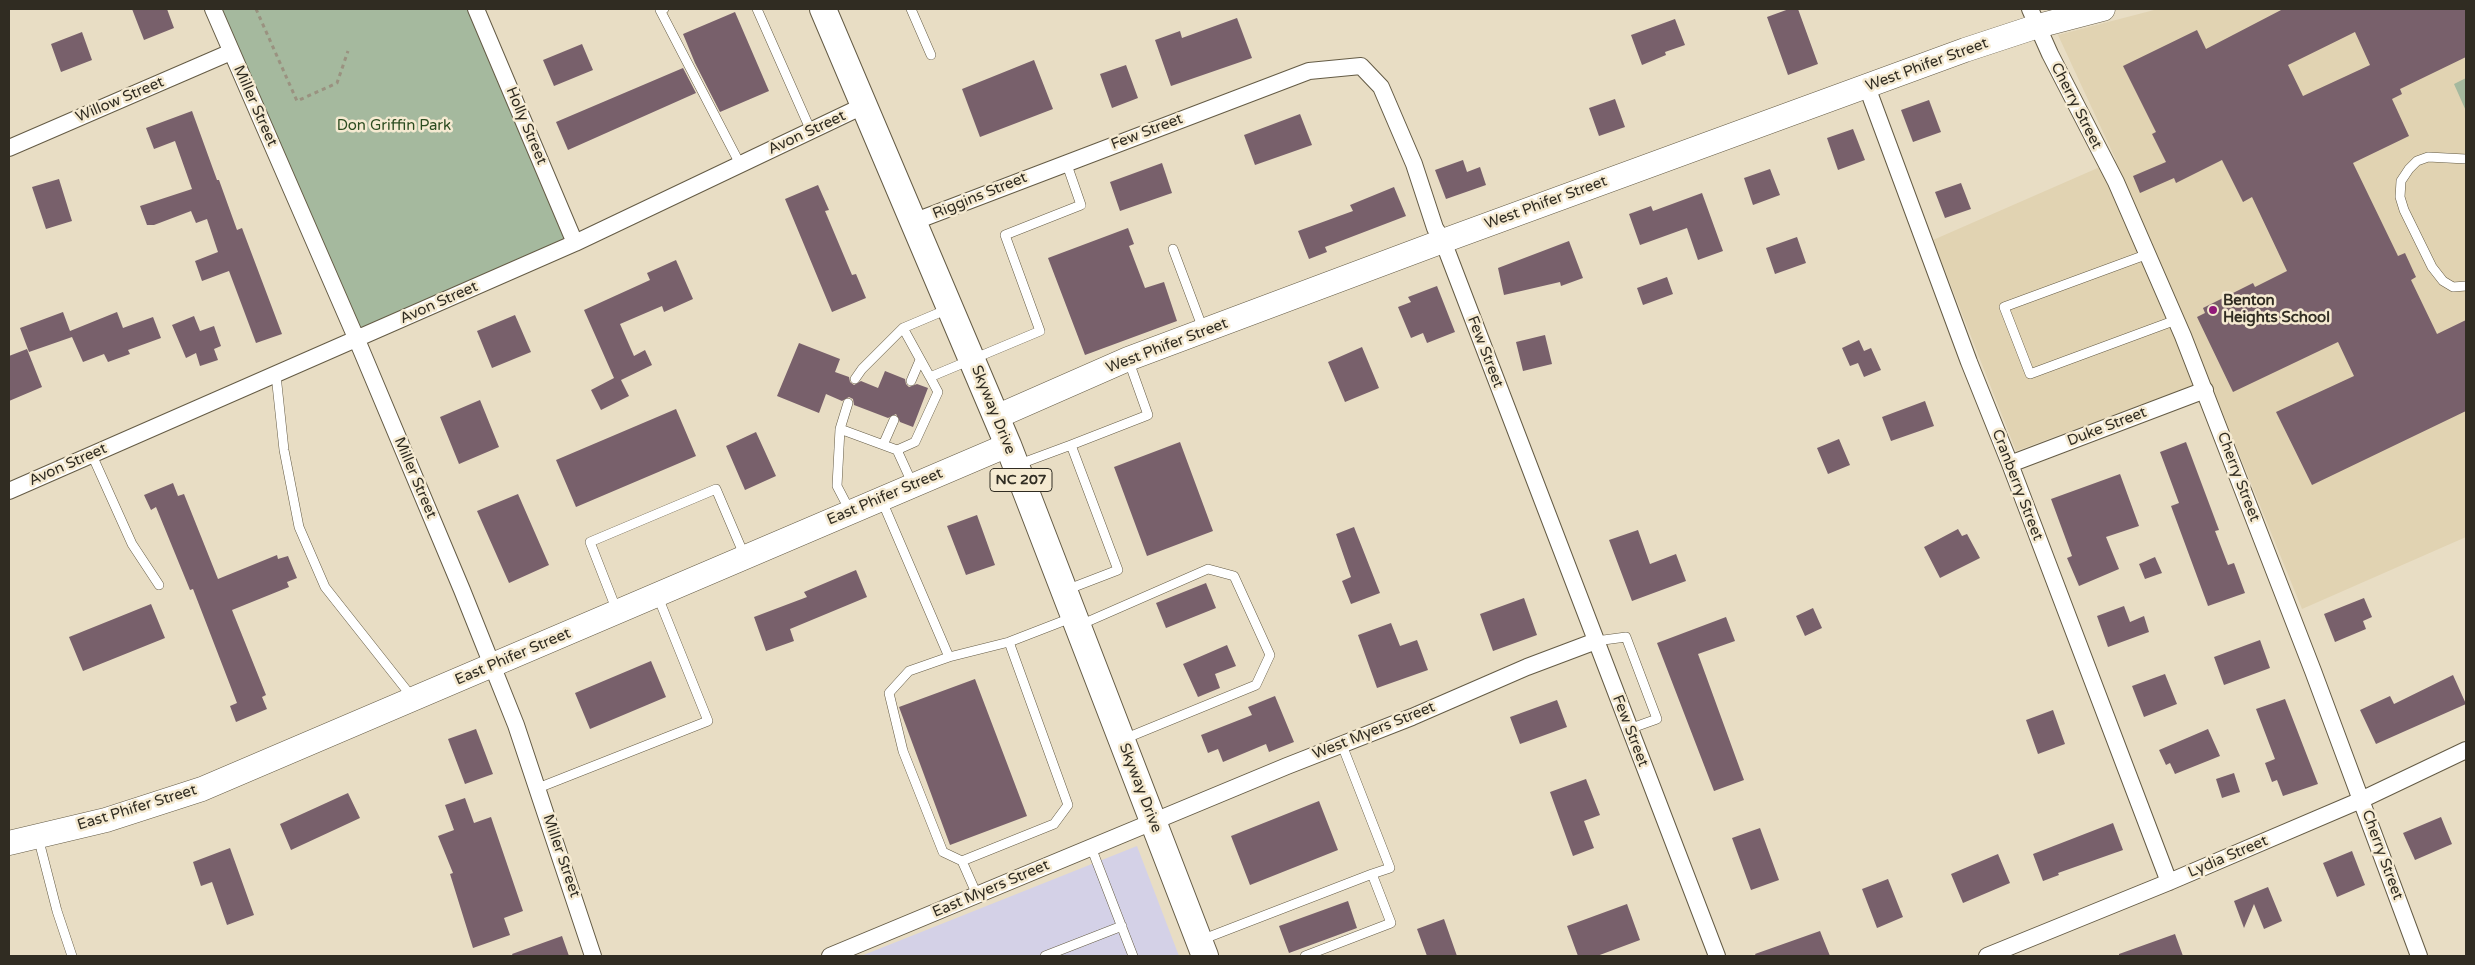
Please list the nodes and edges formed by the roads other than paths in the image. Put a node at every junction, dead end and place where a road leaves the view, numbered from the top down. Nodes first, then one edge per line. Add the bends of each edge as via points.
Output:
1 (213, 9) edge
2 (476, 9) edge
3 (664, 9) edge
4 (757, 9) edge
5 (823, 9) edge
6 (911, 9) edge
7 (2103, 9) edge
8 (2034, 17) edge
9 (231, 52) junction
10 (931, 55) dead end
11 (1867, 87) junction
12 (865, 105) junction
13 (811, 131) junction
14 (9, 148) edge
15 (2466, 159) edge
16 (1066, 162) junction
17 (740, 164) junction
18 (1047, 169) joint
19 (913, 222) junction
20 (1443, 241) junction
21 (576, 243) junction
22 (1173, 249) dead end
23 (2148, 254) junction
24 (2466, 286) edge
25 (950, 308) junction
26 (2176, 320) junction
27 (903, 328) junction
28 (1204, 332) junction
29 (357, 340) junction
30 (972, 358) junction
31 (1128, 359) junction
32 (920, 360) junction
33 (276, 375) junction
34 (930, 377) junction
35 (855, 379) dead end
36 (911, 381) dead end
37 (2205, 390) junction
38 (848, 403) dead end
39 (996, 417) junction
40 (894, 420) dead end
41 (840, 429) junction
42 (883, 445) junction
43 (1071, 445) junction
44 (897, 450) junction
45 (92, 455) junction
46 (1012, 456) junction
47 (2010, 464) junction
48 (913, 486) junction
49 (9, 491) edge
50 (881, 499) junction
51 (850, 512) junction
52 (745, 558) junction
53 (160, 585) dead end
54 (1064, 591) junction
55 (657, 595) junction
56 (617, 612) junction
57 (1075, 621) junction
58 (1596, 641) junction
59 (1009, 642) junction
60 (949, 657) junction
61 (493, 665) junction
62 (414, 699) junction
63 (1630, 729) junction
64 (1121, 740) junction
65 (1342, 745) junction
66 (2466, 750) edge
67 (538, 788) junction
68 (2361, 800) junction
69 (1153, 822) junction
70 (38, 836) junction
71 (9, 843) edge
72 (1091, 847) junction
73 (962, 861) junction
74 (1372, 874) junction
75 (2169, 882) junction
76 (977, 895) junction
77 (1122, 926) junction
78 (1202, 949) edge
79 (72, 956) edge
80 (594, 956) edge
81 (830, 956) edge
82 (1045, 956) edge
83 (1133, 956) edge
84 (1305, 956) edge
85 (1717, 956) edge
86 (1987, 956) edge
87 (2419, 956) edge

1 - 9 street, Miller Street
2 - 21 street, Holly Street
3 - 17 lane via 660,10
4 - 13 lane
5 - 12 main road, Skyway Drive / NC 207
6 - 10 lane
7 - 8 street, West Phifer Street
8 - 11 street, West Phifer Street
8 - 23 street, Cherry Street
9 - 14 street, Willow Street
9 - 29 street, Miller Street
11 - 20 street, West Phifer Street
11 - 47 street, Cranberry Street
12 - 13 street, Avon Street
12 - 19 main road, Skyway Drive / NC 207
13 - 17 street, Avon Street
15 - 24 lane via 2428,157 2418,161 2401,181 2400,197 2432,266 2443,281 2453,286
16 - 18 street, Few Street
16 - 20 street, Few Street via 1309,70 1360,66 1381,87 1414,164 1435,228
16 - 30 lane via 1082,205 1006,235 1040,331
17 - 21 street, Avon Street
18 - 19 street, Riggins Street
19 - 25 main road, Skyway Drive / NC 207
20 - 28 street, West Phifer Street
20 - 58 street, Few Street
21 - 29 street, Avon Street
22 - 28 lane
23 - 26 street, Cherry Street
23 - 26 lane via 2004,308 2030,374
25 - 27 lane
25 - 30 main road, Skyway Drive / NC 207
26 - 37 street, Cherry Street
27 - 32 lane
27 - 35 lane
28 - 31 street, West Phifer Street
29 - 33 street, Avon Street
29 - 61 street, Miller Street
30 - 34 lane
30 - 39 main road, Skyway Drive / NC 207
31 - 39 street, West Phifer Street
31 - 43 lane via 1148,415
32 - 34 lane
32 - 36 lane
33 - 45 street, Avon Street
33 - 62 lane via 284,450 299,527 325,587
34 - 44 lane via 938,392 915,442
37 - 47 street, Duke Street
37 - 68 street, Cherry Street
38 - 41 lane
39 - 46 main road, Skyway Drive / NC 207
40 - 42 lane
41 - 42 lane
41 - 51 lane via 837,486
42 - 44 lane
43 - 46 lane
43 - 54 lane via 1118,570
44 - 48 lane
45 - 49 street, Avon Street
45 - 53 lane via 132,544
46 - 48 street, East Phifer Street
46 - 54 main road, Skyway Drive / NC 207
47 - 75 street, Cranberry Street
48 - 50 street, East Phifer Street
50 - 51 street, East Phifer Street
50 - 60 lane
51 - 52 street, East Phifer Street
52 - 55 street, East Phifer Street
52 - 56 lane via 716,489 590,542
54 - 57 main road, Skyway Drive / NC 207
55 - 56 street, East Phifer Street
55 - 67 lane via 708,721
56 - 61 street, East Phifer Street
57 - 59 lane
57 - 64 main road, Skyway Drive / NC 207
57 - 64 lane via 1208,569 1234,576 1270,655 1256,685
58 - 63 street, Few Street
58 - 63 lane via 1626,637 1657,719
58 - 65 street, West Myers Street
59 - 60 lane
59 - 73 lane via 1068,805 1054,824
60 - 73 lane via 909,671 889,693 903,751 943,852
61 - 62 street, East Phifer Street
61 - 67 street, Miller Street
62 - 70 street, East Phifer Street via 202,789 115,817
63 - 85 street, Few Street
64 - 69 main road, Skyway Drive / NC 207
65 - 69 street, West Myers Street
65 - 74 lane via 1390,868
66 - 68 street, Lydia Street
67 - 80 street, Miller Street
68 - 75 street, Lydia Street
68 - 87 street, Cherry Street
69 - 72 street, East Myers Street
69 - 78 main road, Skyway Drive / NC 207
70 - 71 street, East Phifer Street
70 - 79 lane
72 - 76 street, East Myers Street
72 - 77 lane
73 - 76 lane
74 - 78 lane
74 - 84 lane via 1391,923
75 - 86 street, Lydia Street
76 - 81 street, East Myers Street
77 - 82 lane
77 - 83 lane

